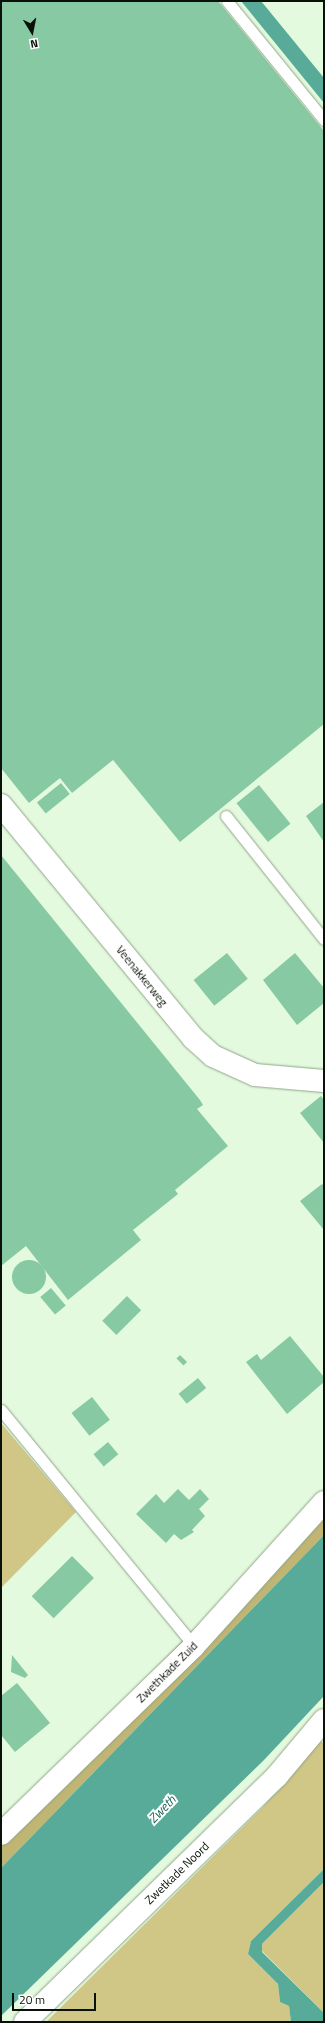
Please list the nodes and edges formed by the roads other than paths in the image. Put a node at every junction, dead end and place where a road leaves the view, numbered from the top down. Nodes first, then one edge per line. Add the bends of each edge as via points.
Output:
1 (227, 1) edge
2 (324, 120) edge
3 (1, 805) edge
4 (226, 816) dead end
5 (324, 939) edge
6 (324, 1081) edge
7 (1, 1410) edge
8 (324, 1502) edge
9 (194, 1646) junction
10 (324, 1720) edge
11 (1, 1834) edge
12 (25, 2022) edge

1 - 2 lane
3 - 6 street, Veenakkerweg via 193,1038 213,1056 255,1075
4 - 5 lane
7 - 9 lane
8 - 9 street, Zwethkade Zuid
9 - 11 street, Zwethkade Zuid
10 - 12 street, Zwetkade Noord via 276,1776

